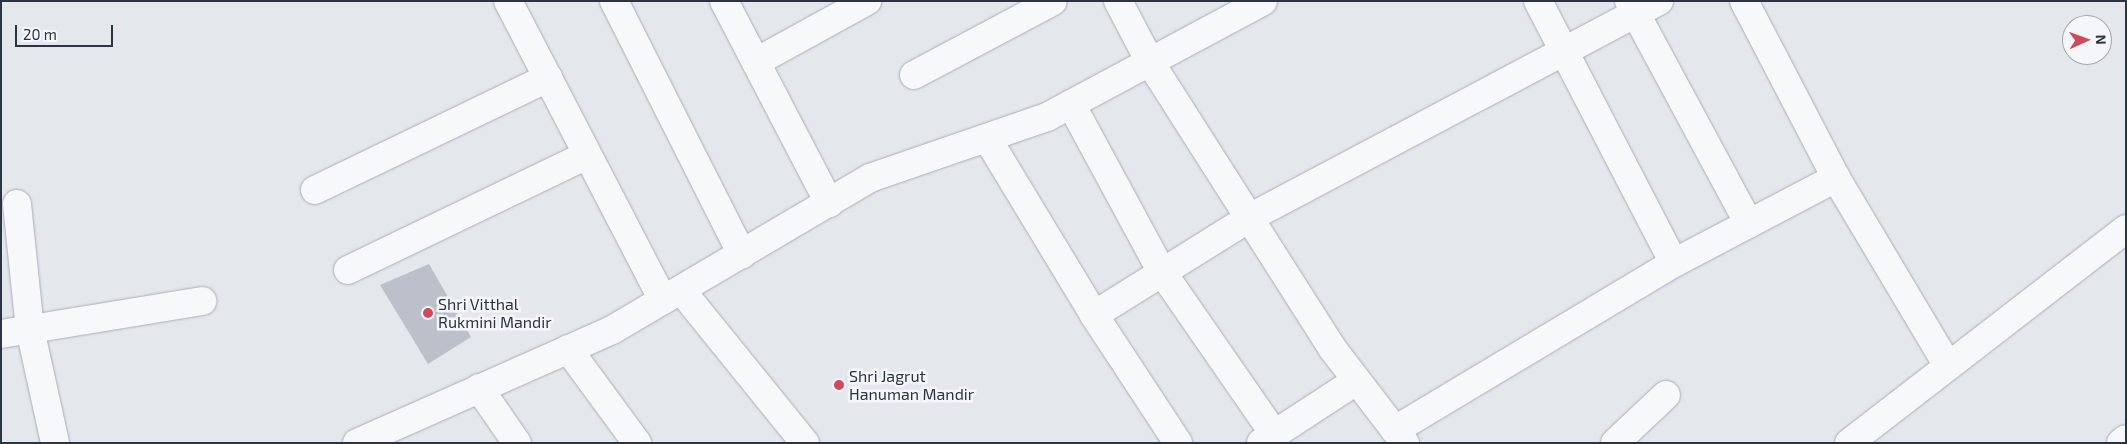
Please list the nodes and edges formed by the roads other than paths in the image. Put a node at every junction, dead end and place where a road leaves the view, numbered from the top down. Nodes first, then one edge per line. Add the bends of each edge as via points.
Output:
1 (508, 1) edge
2 (614, 1) edge
3 (724, 1) edge
4 (867, 1) edge
5 (1053, 1) edge
6 (1118, 1) edge
7 (1263, 1) edge
8 (1538, 1) edge
9 (1659, 1) edge
10 (1744, 1) edge
11 (1632, 8) edge
12 (1564, 52) junction
13 (756, 62) junction
14 (1150, 62) junction
15 (914, 75) dead end
16 (548, 78) junction
17 (1071, 104) junction
18 (987, 138) junction
19 (588, 155) junction
20 (1836, 178) junction
21 (315, 190) dead end
22 (829, 203) junction
23 (17, 204) dead end
24 (1249, 218) junction
25 (1749, 224) junction
26 (2126, 229) edge
27 (742, 254) junction
28 (1674, 263) junction
29 (348, 270) dead end
30 (1162, 272) junction
31 (672, 295) junction
32 (202, 301) dead end
33 (1094, 315) junction
34 (30, 329) junction
35 (1, 334) edge
36 (568, 350) junction
37 (1948, 366) junction
38 (1356, 380) junction
39 (479, 388) junction
40 (1666, 395) dead end
41 (1400, 437) edge
42 (1268, 438) edge
43 (2126, 439) edge
44 (56, 443) edge
45 (357, 443) edge
46 (517, 443) edge
47 (637, 443) edge
48 (805, 443) edge
49 (1178, 443) edge
50 (1615, 443) edge
51 (1849, 443) edge
52 (2121, 443) edge

1 - 16 street
2 - 27 street
3 - 13 street
4 - 13 street
5 - 15 street
6 - 14 street
7 - 14 street
8 - 12 street
9 - 11 street
10 - 20 street
11 - 12 street
11 - 25 street
12 - 24 street
12 - 28 street
13 - 22 street
14 - 17 street
14 - 24 street
16 - 19 street
16 - 21 street
17 - 18 street
17 - 30 street
18 - 22 street via 870,178
18 - 33 street
19 - 29 street
19 - 31 street
20 - 25 street
20 - 37 street
22 - 27 street
23 - 34 street
24 - 30 street
24 - 38 street
25 - 28 street
26 - 37 street
27 - 31 street
28 - 41 street
30 - 33 street
30 - 42 street
31 - 36 street
31 - 48 street
32 - 34 street
33 - 49 street
34 - 35 street
34 - 44 street
36 - 39 street
36 - 47 street
37 - 51 street
38 - 41 street
38 - 42 street
39 - 45 street
39 - 46 street
40 - 50 street
43 - 52 street

